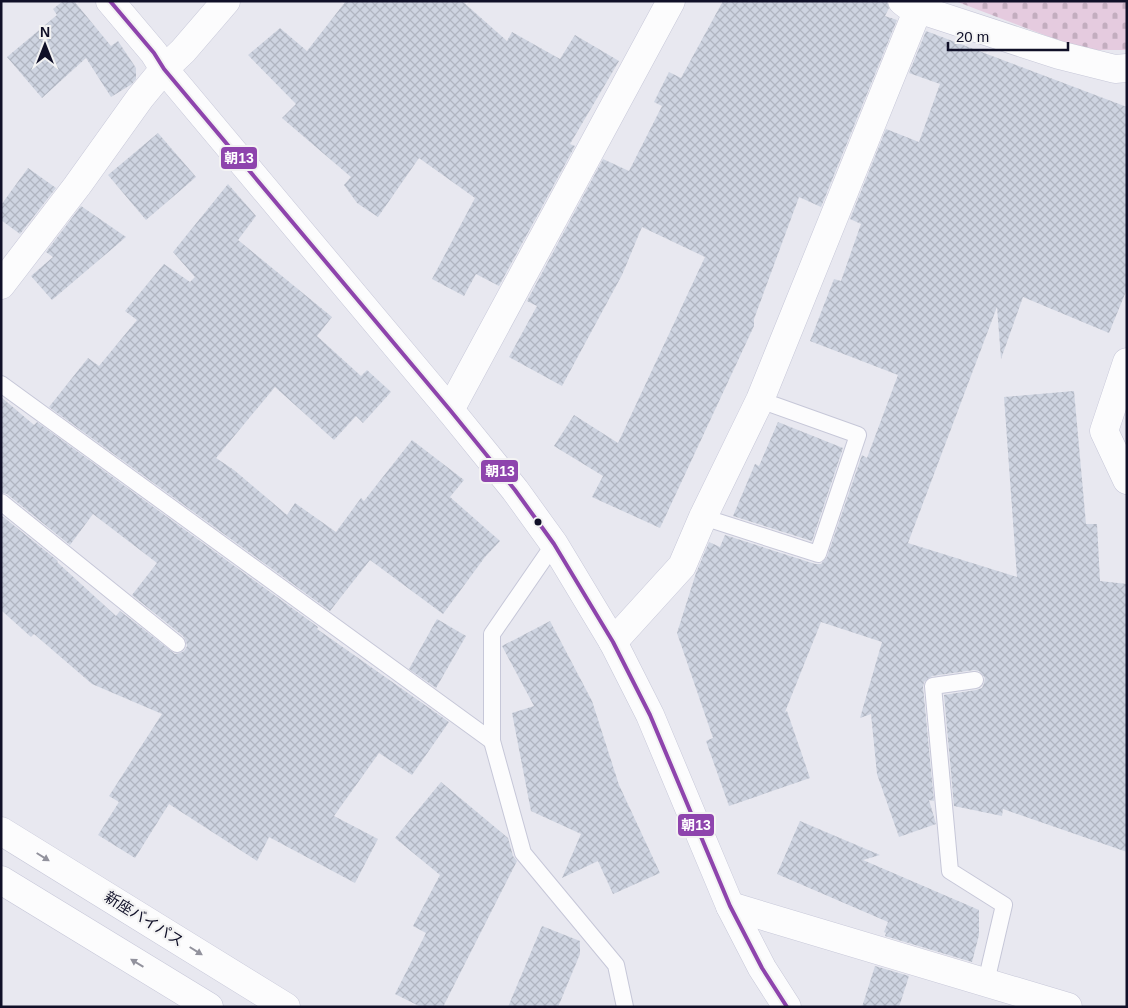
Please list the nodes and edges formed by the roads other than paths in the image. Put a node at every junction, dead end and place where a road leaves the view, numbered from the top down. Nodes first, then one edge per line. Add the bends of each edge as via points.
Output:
1 (110, 1) edge
2 (226, 1) edge
3 (671, 1) edge
4 (910, 5) edge
5 (164, 68) junction
6 (1127, 68) edge
7 (1, 285) edge
8 (1127, 362) edge
9 (1, 384) edge
10 (760, 400) junction
11 (450, 410) junction
12 (1127, 480) edge
13 (1, 502) edge
14 (703, 517) junction
15 (554, 544) junction
16 (613, 642) junction
17 (177, 644) dead end
18 (975, 680) dead end
19 (492, 741) junction
20 (1, 831) edge
21 (1, 880) edge
22 (730, 906) junction
23 (986, 982) junction
24 (209, 1007) edge
25 (286, 1007) edge
26 (625, 1007) edge
27 (787, 1007) edge
28 (1068, 1007) edge

1 - 5 main road
2 - 5 main road
3 - 11 main road
4 - 6 main road via 1059,55
4 - 10 main road
5 - 7 main road
5 - 11 main road
8 - 12 main road via 1104,431
9 - 19 lane
10 - 14 main road
10 - 14 lane via 858,435 818,554
11 - 15 main road
13 - 17 lane
14 - 16 main road via 682,566
15 - 16 main road
15 - 19 lane via 492,634
16 - 22 main road via 650,715
18 - 23 lane via 933,686 950,871 1004,905
19 - 26 lane via 523,853 616,965
20 -> 25 main road, 新座バイパス
24 -> 21 main road
22 - 23 main road
22 - 27 main road via 762,968
23 - 28 main road

